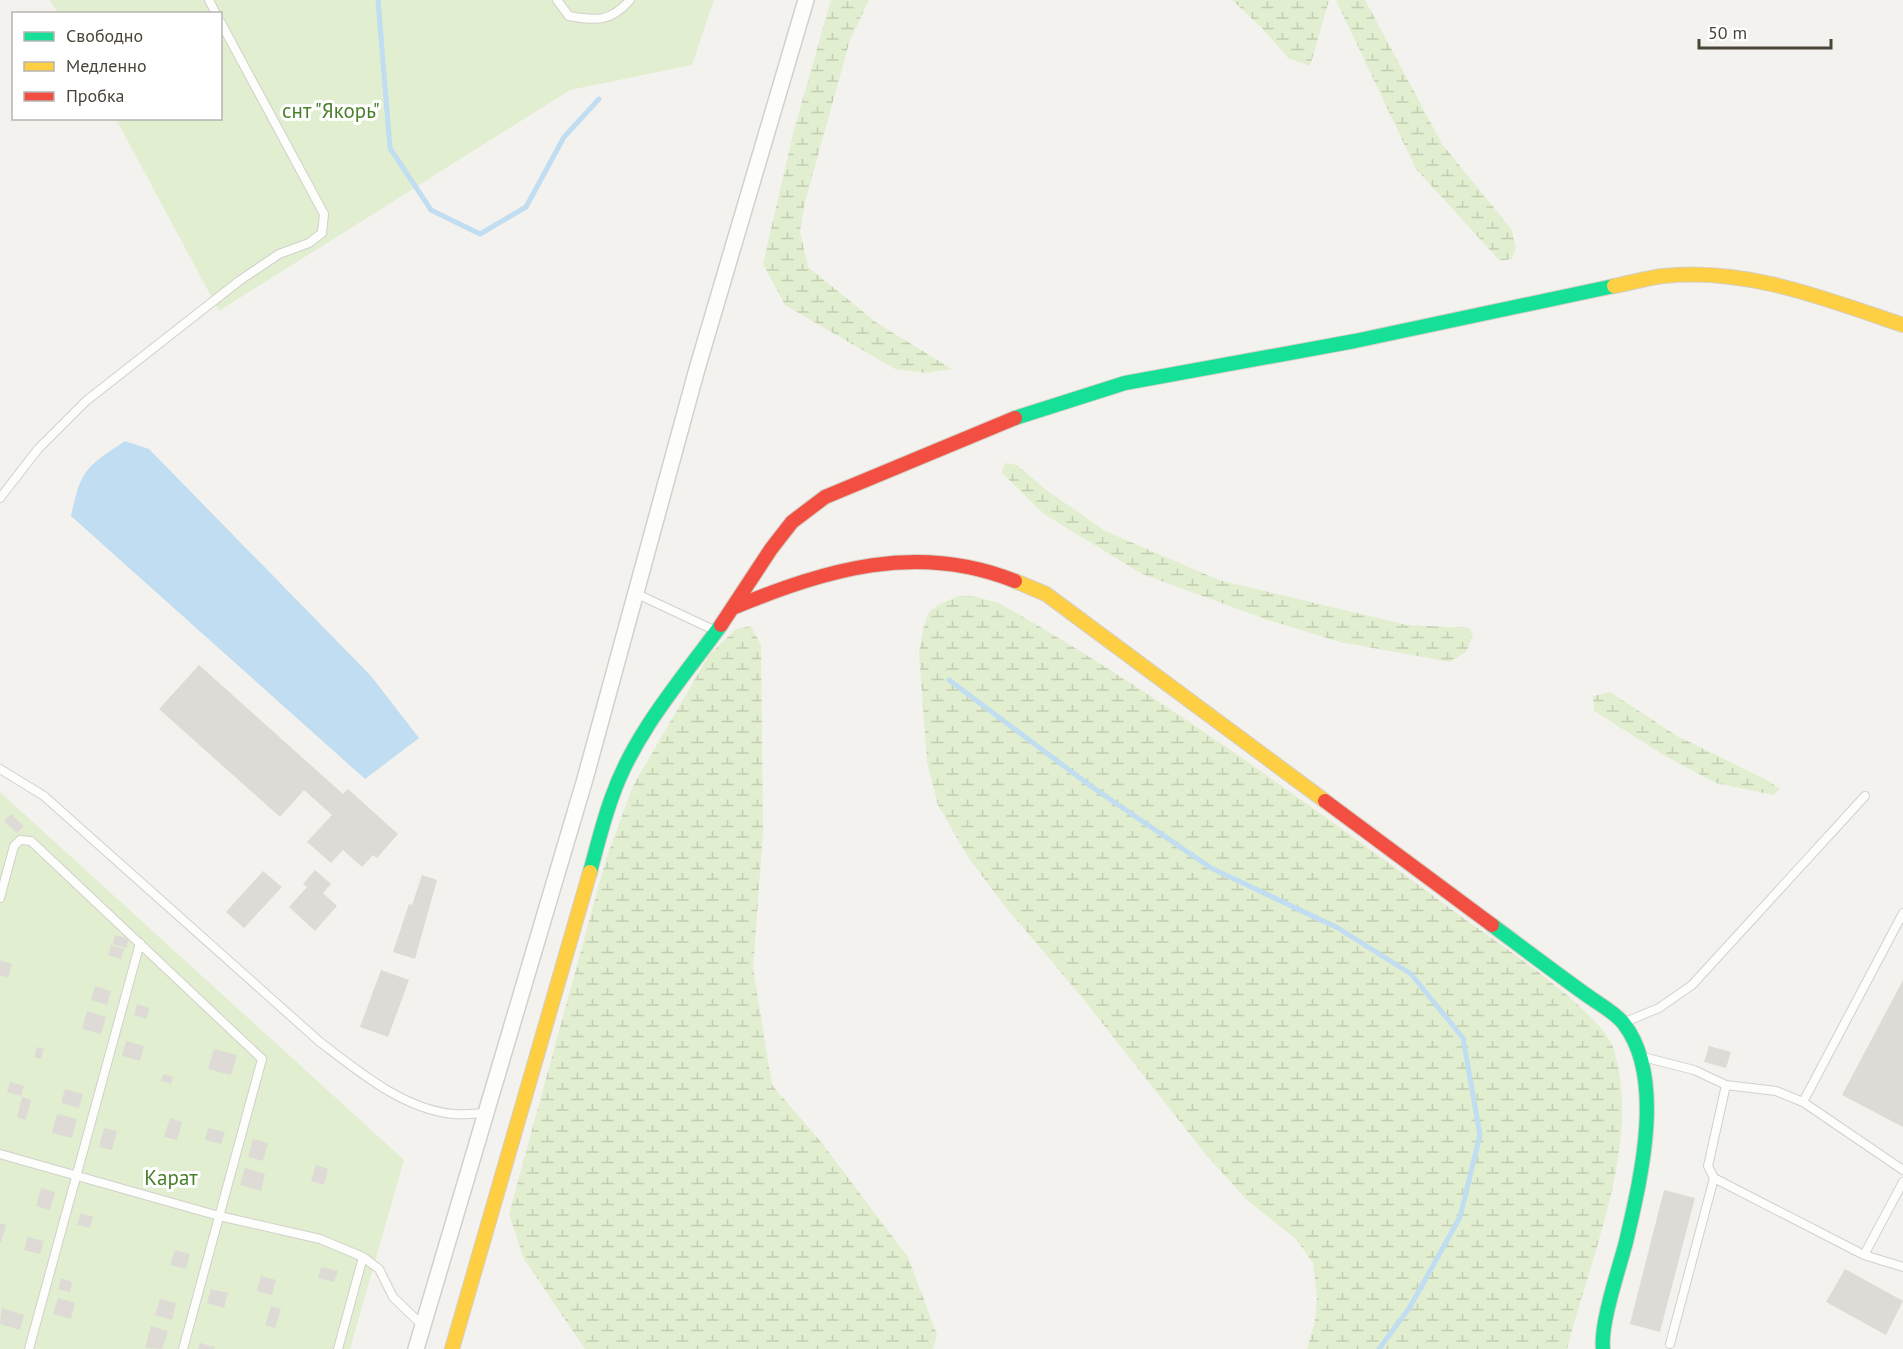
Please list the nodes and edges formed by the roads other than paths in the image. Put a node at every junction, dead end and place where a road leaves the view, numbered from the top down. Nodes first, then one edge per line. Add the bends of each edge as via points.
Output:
1 (557, 0) edge
2 (630, 0) edge
3 (806, 0) edge
4 (222, 25) edge
5 (1903, 325) edge
6 (0, 498) edge
7 (636, 593) junction
8 (735, 607) junction
9 (717, 631) junction
10 (0, 769) edge
11 (1865, 796) dead end
12 (0, 898) edge
13 (1903, 913) edge
14 (140, 943) junction
15 (1624, 1023) junction
16 (1641, 1056) junction
17 (1726, 1085) junction
18 (1803, 1102) junction
19 (487, 1113) junction
20 (0, 1154) edge
21 (1903, 1170) edge
22 (76, 1178) junction
23 (1713, 1178) junction
24 (1903, 1182) edge
25 (219, 1216) junction
26 (1864, 1255) junction
27 (363, 1257) junction
28 (1903, 1267) edge
29 (423, 1326) junction
30 (1670, 1344) dead end
31 (30, 1349) edge
32 (183, 1349) edge
33 (338, 1349) edge
34 (416, 1349) edge
35 (452, 1349) edge
36 (1603, 1349) edge

1 - 2 lane via 569,16 592,21 618,13
3 - 7 street via 697,369
4 - 6 lane via 324,214 322,233 239,280 86,401 38,449
5 - 8 street via 1818,296 1756,281 1663,276 1354,341 1125,382 1030,412 825,497 792,522
7 - 9 lane
7 - 19 street
8 - 9 street
8 - 15 street via 795,581 908,561 958,564 1002,575 1046,594
9 - 35 street via 628,759 612,796
10 - 19 lane via 44,796 320,1042 365,1076 411,1102 452,1114
11 - 15 lane via 1692,985 1659,1008
12 - 14 lane via 14,846 20,840 31,841
13 - 18 lane
14 - 22 lane
14 - 25 lane via 262,1059
15 - 16 street
16 - 17 lane via 1694,1070
16 - 36 street via 1646,1110 1643,1158
17 - 18 lane via 1776,1091
17 - 23 lane via 1708,1166
18 - 21 lane
19 - 29 street
20 - 22 lane
22 - 25 lane
22 - 31 lane
23 - 26 lane
23 - 30 lane
24 - 26 lane
25 - 27 lane via 320,1239
25 - 32 lane
26 - 28 lane
27 - 29 lane via 379,1269 393,1297
27 - 33 lane
29 - 34 street

